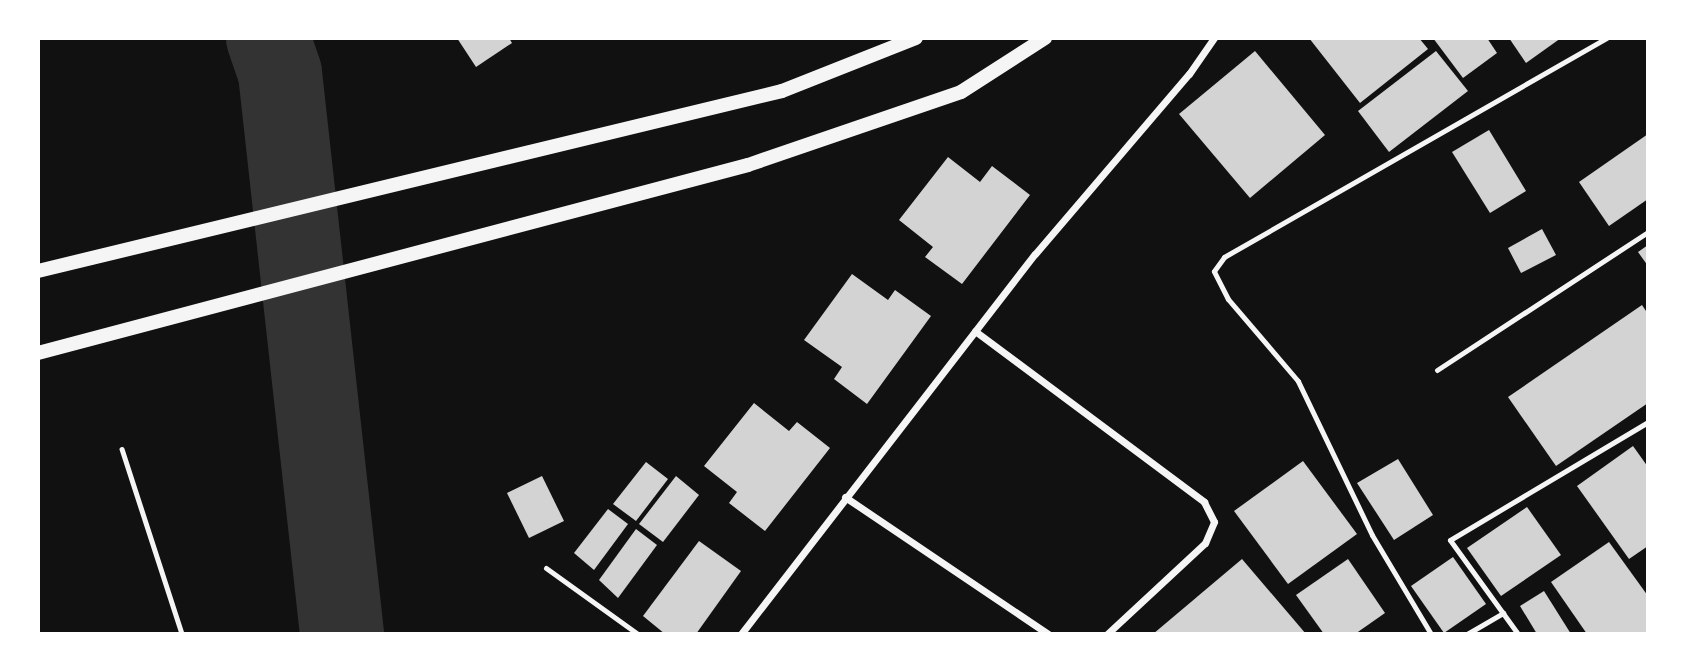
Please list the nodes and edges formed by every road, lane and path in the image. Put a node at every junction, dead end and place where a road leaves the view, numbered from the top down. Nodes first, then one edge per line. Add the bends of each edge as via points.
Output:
1 (916, 38) edge
2 (1045, 38) edge
3 (1214, 38) edge
4 (1607, 38) edge
5 (1647, 232) edge
6 (44, 269) edge
7 (975, 331) junction
8 (38, 353) edge
9 (1437, 370) dead end
10 (1647, 422) edge
11 (122, 449) dead end
12 (845, 497) junction
13 (546, 568) dead end
14 (1503, 613) junction
15 (182, 634) edge
16 (638, 634) edge
17 (741, 634) edge
18 (1048, 634) edge
19 (1107, 634) edge
20 (1431, 634) edge
21 (1468, 634) edge
22 (1518, 634) edge

1 - 6 main road via 782,90
2 - 8 main road via 961,92 748,165
3 - 7 street
4 - 20 lane via 1224,257 1214,271 1228,299 1298,381 1372,535
5 - 9 lane
7 - 12 street
7 - 19 street via 1204,502 1213,522 1205,543
10 - 14 lane via 1450,540
11 - 15 path
12 - 17 street
12 - 18 street
13 - 16 lane
14 - 21 lane
14 - 22 lane

